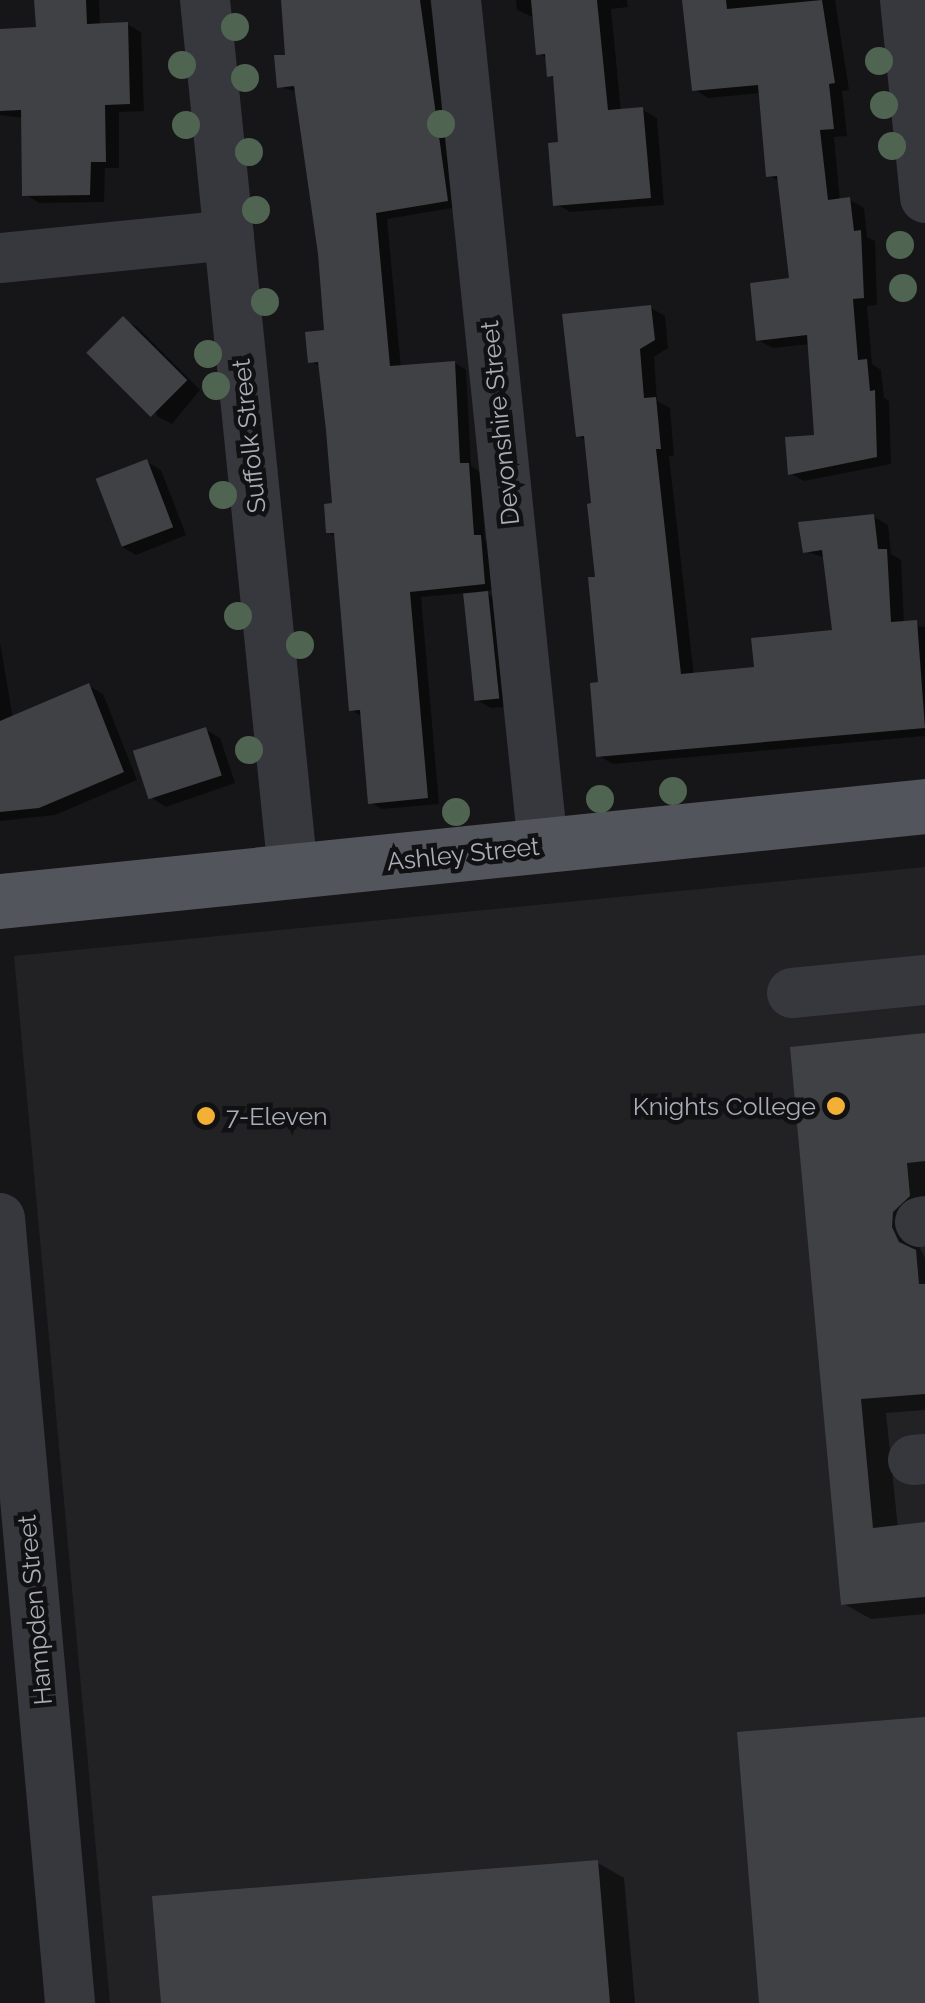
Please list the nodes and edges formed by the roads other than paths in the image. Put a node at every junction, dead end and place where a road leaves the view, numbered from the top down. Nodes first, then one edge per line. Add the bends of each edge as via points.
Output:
1 (205, 0) edge
2 (456, 0) edge
3 (905, 0) edge
4 (925, 198) edge
5 (230, 236) junction
6 (0, 258) edge
7 (925, 806) edge
8 (544, 846) junction
9 (293, 872) junction
10 (0, 901) edge
11 (925, 980) edge
12 (792, 993) dead end
13 (0, 1218) edge
14 (70, 2003) edge

1 - 5 street, Suffolk Street
2 - 8 street, Devonshire Street
3 - 4 street
5 - 6 street
5 - 9 street, Suffolk Street
7 - 8 main road, Ashley Street
8 - 9 main road, Ashley Street
9 - 10 main road, Ashley Street
11 - 12 street
13 - 14 street, Hampden Street

